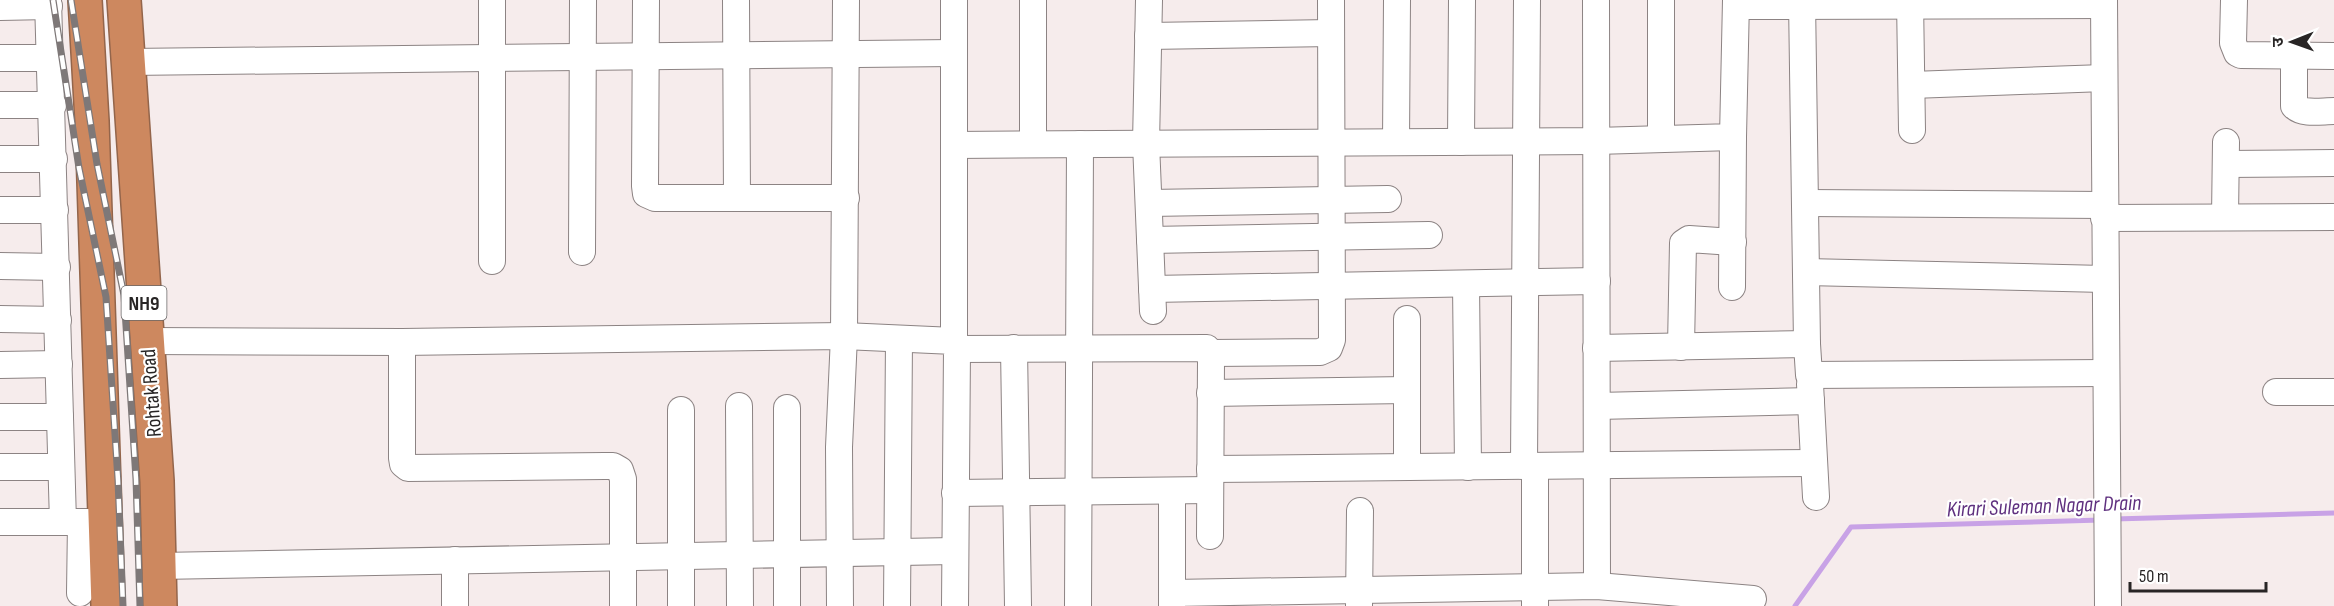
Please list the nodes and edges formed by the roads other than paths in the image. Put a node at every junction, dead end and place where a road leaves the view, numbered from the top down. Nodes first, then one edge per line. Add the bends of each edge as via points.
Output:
1 (85, 0) edge
2 (124, 0) edge
3 (492, 0) edge
4 (583, 0) edge
5 (646, 0) edge
6 (736, 0) edge
7 (846, 0) edge
8 (954, 0) edge
9 (1034, 0) edge
10 (1149, 0) edge
11 (1331, 0) edge
12 (1397, 0) edge
13 (1462, 0) edge
14 (1527, 0) edge
15 (1596, 0) edge
16 (1661, 0) edge
17 (2234, 0) edge
18 (49, 3) edge
19 (1736, 3) edge
20 (1802, 3) edge
21 (1910, 3) edge
22 (2104, 3) edge
23 (0, 7) edge
24 (1331, 33) junction
25 (1148, 36) junction
26 (954, 52) junction
27 (846, 54) junction
28 (735, 55) junction
29 (646, 56) junction
30 (2294, 56) junction
31 (2334, 56) edge
32 (583, 57) junction
33 (0, 58) edge
34 (51, 58) junction
35 (492, 58) junction
36 (128, 62) junction
37 (2104, 78) junction
38 (1912, 85) junction
39 (0, 105) edge
40 (53, 105) junction
41 (2334, 111) edge
42 (1912, 130) dead end
43 (1733, 137) junction
44 (1661, 138) junction
45 (1596, 141) junction
46 (1330, 142) junction
47 (1396, 142) junction
48 (1461, 142) junction
49 (1526, 142) junction
50 (1146, 143) junction
51 (1033, 144) junction
52 (1080, 144) junction
53 (954, 145) junction
54 (0, 159) edge
55 (54, 159) junction
56 (2334, 163) edge
57 (736, 198) junction
58 (846, 198) junction
59 (1388, 199) dead end
60 (1331, 200) junction
61 (1149, 203) junction
62 (1806, 203) junction
63 (0, 210) edge
64 (55, 210) junction
65 (2104, 211) junction
66 (2225, 217) junction
67 (2334, 217) edge
68 (1430, 235) dead end
69 (1331, 236) junction
70 (1150, 240) junction
71 (1733, 242) junction
72 (582, 252) dead end
73 (492, 261) dead end
74 (0, 267) edge
75 (57, 267) junction
76 (1806, 272) junction
77 (2104, 279) junction
78 (1596, 281) junction
79 (1524, 283) junction
80 (1466, 284) junction
81 (1331, 286) junction
82 (1732, 287) dead end
83 (0, 319) edge
84 (1407, 319) dead end
85 (58, 320) junction
86 (844, 336) junction
87 (899, 339) junction
88 (147, 341) junction
89 (402, 342) junction
90 (1807, 344) junction
91 (955, 345) junction
92 (1681, 347) junction
93 (1014, 348) junction
94 (1080, 348) junction
95 (1596, 348) junction
96 (1210, 353) junction
97 (59, 364) junction
98 (0, 365) edge
99 (2106, 373) junction
100 (1809, 375) junction
101 (1407, 390) junction
102 (2276, 392) dead end
103 (2334, 392) edge
104 (1210, 393) junction
105 (1811, 401) junction
106 (739, 406) dead end
107 (1597, 406) junction
108 (787, 408) dead end
109 (681, 410) dead end
110 (0, 417) edge
111 (60, 417) junction
112 (1814, 464) junction
113 (1597, 465) junction
114 (1530, 466) junction
115 (0, 467) edge
116 (61, 467) junction
117 (1407, 467) junction
118 (1468, 467) junction
119 (1210, 480) junction
120 (1172, 492) junction
121 (955, 493) junction
122 (1015, 493) junction
123 (1079, 493) junction
124 (1816, 497) dead end
125 (1360, 511) dead end
126 (0, 522) edge
127 (83, 522) junction
128 (1210, 536) dead end
129 (954, 551) junction
130 (897, 552) junction
131 (839, 553) junction
132 (787, 554) junction
133 (740, 555) junction
134 (622, 556) junction
135 (681, 556) junction
136 (455, 561) junction
137 (159, 566) junction
138 (1597, 586) junction
139 (1450, 597) edge
140 (1535, 597) edge
141 (1359, 598) edge
142 (1753, 599) dead end
143 (94, 600) edge
144 (1172, 600) edge
145 (160, 606) edge
146 (454, 606) edge
147 (622, 606) edge
148 (681, 606) edge
149 (740, 606) edge
150 (787, 606) edge
151 (840, 606) edge
152 (897, 606) edge
153 (955, 606) edge
154 (1018, 606) edge
155 (1078, 606) edge
156 (2108, 606) edge

1 - 127 highway, NH9 via 92,133
2 - 36 highway, Rohtak Road / NH9
3 - 35 street
4 - 32 street
5 - 29 street
6 - 28 street
7 - 27 street
8 - 26 street
9 - 51 street
10 - 25 street
11 - 24 street
12 - 47 street
13 - 48 street
14 - 49 street
15 - 45 street
16 - 44 street
17 - 30 street via 2233,43 2237,53
18 - 23 street
18 - 34 street
19 - 20 street
19 - 43 street
20 - 21 street
20 - 62 street
21 - 22 street
21 - 38 street
22 - 37 street
24 - 25 street
24 - 46 street
25 - 50 street
26 - 27 street
26 - 53 street
27 - 28 street
27 - 58 street
28 - 29 street
28 - 57 street
29 - 32 street
29 - 57 street via 646,194 655,198
30 - 31 street
30 - 41 street via 2294,106 2304,111
32 - 35 street
32 - 72 street
33 - 34 street
34 - 40 street
35 - 36 street
35 - 73 street
36 - 88 highway, Rohtak Road / NH9
37 - 38 street
37 - 65 street
38 - 42 street
39 - 40 street
40 - 55 street
43 - 44 street
43 - 71 street
44 - 45 street
45 - 49 street
45 - 78 street
46 - 47 street
46 - 50 street
46 - 60 street
47 - 48 street
48 - 49 street
49 - 79 street
50 - 52 street
50 - 61 street
51 - 52 street
51 - 53 street
52 - 94 street
53 - 91 street
54 - 55 street
55 - 64 street
56 - 66 street via 2226,153
57 - 58 street
58 - 86 street
59 - 60 street
60 - 61 street
60 - 69 street
61 - 70 street
62 - 65 street
62 - 76 street
63 - 64 street
64 - 75 street
65 - 66 street
65 - 77 street
66 - 67 street
68 - 69 street
69 - 70 street
69 - 81 street
70 - 81 street via 1152,300
71 - 82 street
71 - 92 street via 1689,239 1683,243
74 - 75 street
75 - 85 street
76 - 77 street
76 - 90 street
77 - 99 street
78 - 79 street
78 - 95 street
79 - 80 street
79 - 114 street
80 - 81 street
80 - 118 street
81 - 96 street via 1329,348
83 - 85 street
84 - 101 street
85 - 97 street
86 - 87 street
86 - 89 street
86 - 131 street
87 - 91 street
87 - 130 street
88 - 89 street
88 - 137 highway, Rohtak Road / NH9
89 - 134 street via 403,464 415,470 613,466 620,470 623,479
90 - 92 street
90 - 100 street
91 - 93 street
91 - 121 street
92 - 95 street
93 - 94 street
93 - 122 street
94 - 96 street via 1202,347
94 - 123 street
95 - 107 street
96 - 104 street
97 - 98 street
97 - 111 street
99 - 100 street
99 - 156 street
100 - 105 street
101 - 104 street
101 - 117 street
102 - 103 street
104 - 119 street
105 - 107 street
105 - 112 street
106 - 133 street
107 - 113 street
108 - 132 street
109 - 135 street
110 - 111 street
111 - 116 street
112 - 113 street
112 - 124 street
113 - 114 street
113 - 138 street
114 - 118 street
114 - 140 street
115 - 116 street
116 - 127 street
117 - 118 street
117 - 119 street
119 - 120 street
119 - 128 street
120 - 123 street
120 - 144 street
121 - 122 street
121 - 129 street
122 - 123 street
122 - 154 street
123 - 155 street
125 - 141 street
126 - 127 street
127 - 143 highway, NH9
129 - 130 street
129 - 153 street
130 - 131 street
130 - 152 street
131 - 132 street
131 - 151 street
132 - 133 street
132 - 150 street
133 - 135 street
133 - 149 street
134 - 135 street
134 - 136 street
134 - 147 street
135 - 148 street
136 - 137 street
136 - 146 street
137 - 145 highway, Rohtak Road / NH9
138 - 140 street
138 - 142 street
139 - 140 street
139 - 141 street
141 - 144 street

